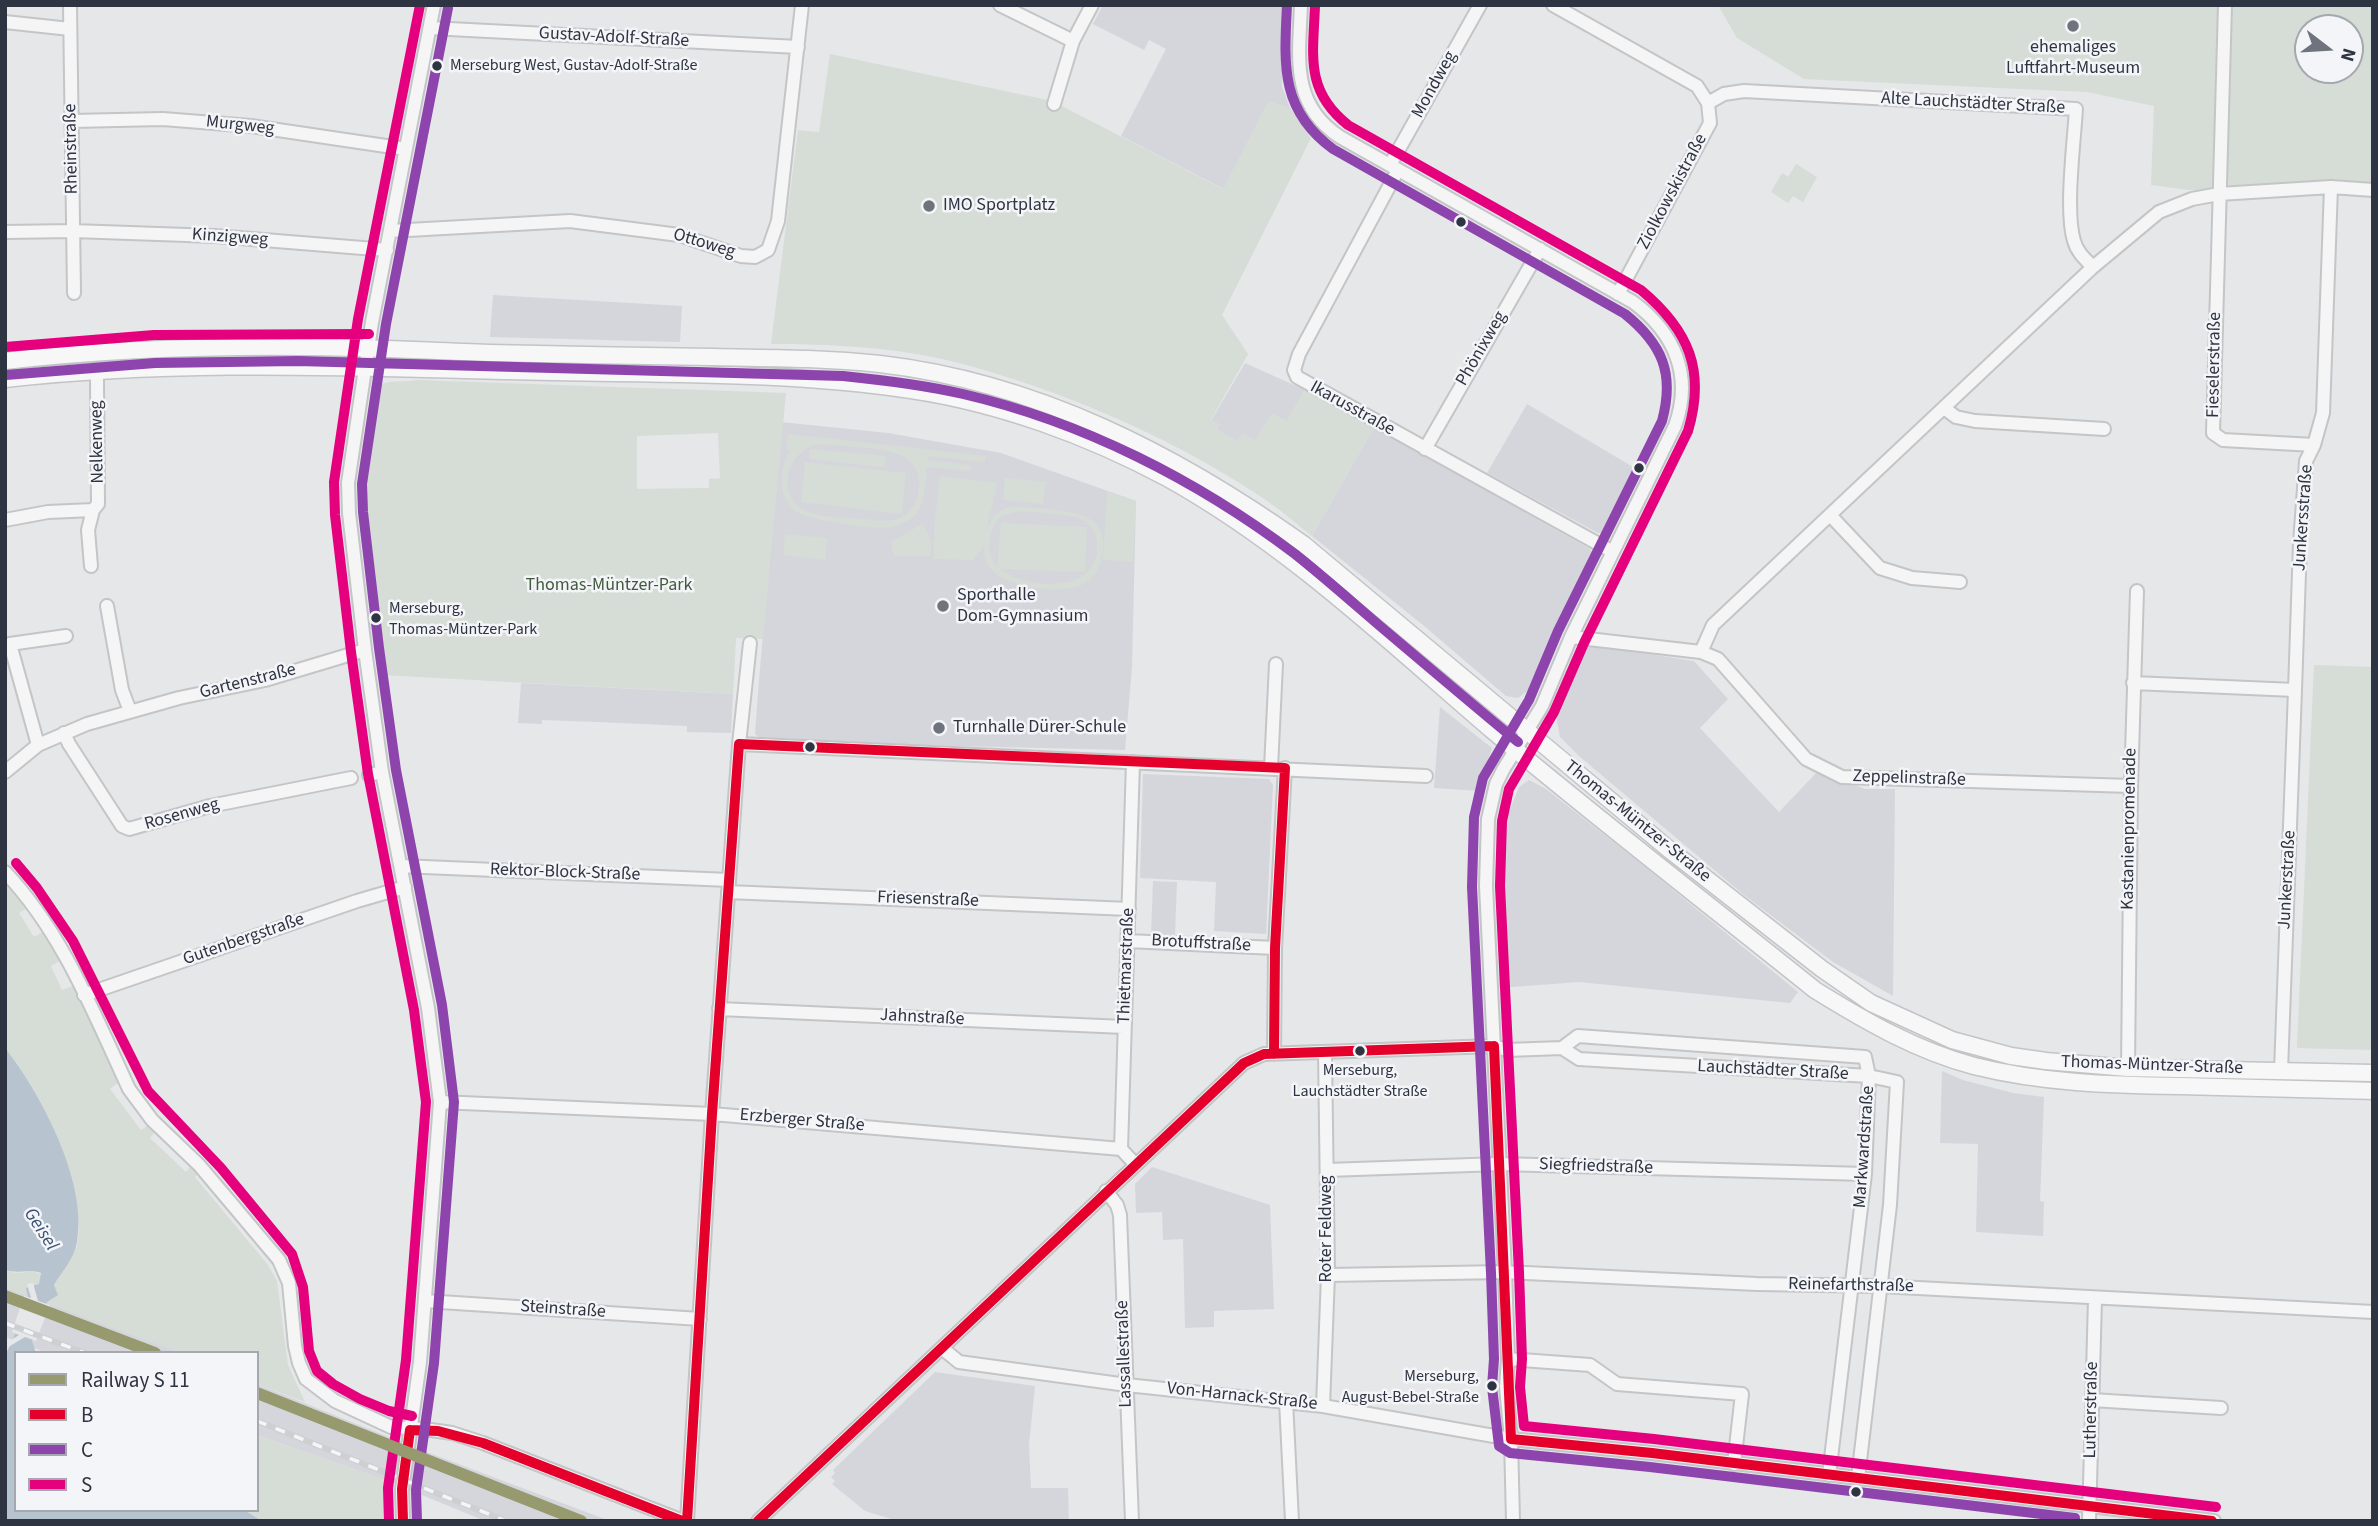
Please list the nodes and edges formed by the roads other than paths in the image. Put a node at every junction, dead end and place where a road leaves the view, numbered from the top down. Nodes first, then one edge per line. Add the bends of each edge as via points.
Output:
1 (70, 5) edge
2 (434, 5) edge
3 (802, 5) edge
4 (1000, 5) edge
5 (1092, 5) edge
6 (1301, 5) edge
7 (1480, 5) edge
8 (1553, 5) edge
9 (2225, 5) edge
10 (5, 23) edge
11 (430, 28) junction
12 (70, 29) junction
13 (1073, 41) junction
14 (798, 47) junction
15 (1708, 103) junction
16 (1054, 104) dead end
17 (72, 121) junction
18 (406, 149) junction
19 (1394, 168) junction
20 (2332, 187) junction
21 (2373, 190) edge
22 (2219, 194) junction
23 (73, 231) junction
24 (390, 231) junction
25 (5, 232) edge
26 (1540, 249) junction
27 (387, 250) junction
28 (2093, 267) junction
29 (74, 293) dead end
30 (1618, 294) junction
31 (369, 348) junction
32 (5, 360) edge
33 (366, 367) junction
34 (5, 379) edge
35 (97, 380) dead end
36 (1944, 408) junction
37 (2104, 429) dead end
38 (2314, 444) junction
39 (1425, 449) junction
40 (95, 507) junction
41 (1830, 515) junction
42 (5, 520) edge
43 (1613, 552) junction
44 (91, 566) dead end
45 (1960, 582) dead end
46 (2137, 591) dead end
47 (107, 606) dead end
48 (66, 636) dead end
49 (1571, 636) junction
50 (750, 643) dead end
51 (8, 646) edge
52 (365, 650) junction
53 (1701, 652) junction
54 (1276, 664) dead end
55 (2133, 682) junction
56 (2295, 690) junction
57 (130, 711) junction
58 (1527, 731) junction
59 (64, 733) junction
60 (739, 744) junction
61 (38, 745) junction
62 (1515, 749) junction
63 (1133, 762) junction
64 (1278, 768) junction
65 (5, 772) edge
66 (382, 772) junction
67 (369, 775) dead end
68 (1426, 776) dead end
69 (351, 778) dead end
70 (2131, 786) junction
71 (401, 866) junction
72 (5, 872) edge
73 (728, 886) junction
74 (405, 887) junction
75 (1129, 909) junction
76 (1128, 940) junction
77 (1275, 948) junction
78 (84, 995) junction
79 (719, 1009) junction
80 (1124, 1027) junction
81 (1494, 1046) junction
82 (1562, 1048) junction
83 (1325, 1052) junction
84 (1274, 1054) junction
85 (2128, 1068) junction
86 (2281, 1071) junction
87 (2373, 1073) edge
88 (1869, 1076) junction
89 (2373, 1091) edge
90 (440, 1101) junction
91 (712, 1114) junction
92 (1121, 1149) junction
93 (1135, 1164) junction
94 (1500, 1164) junction
95 (1328, 1170) junction
96 (1865, 1174) junction
97 (1106, 1191) junction
98 (1505, 1272) junction
99 (1328, 1275) junction
100 (1851, 1286) junction
101 (1880, 1286) junction
102 (2095, 1299) junction
103 (425, 1301) junction
104 (2373, 1312) edge
105 (701, 1319) junction
106 (942, 1348) junction
107 (1508, 1359) junction
108 (1127, 1385) junction
109 (2092, 1400) junction
110 (1286, 1401) junction
111 (1323, 1406) junction
112 (2221, 1408) dead end
113 (410, 1430) junction
114 (1511, 1439) junction
115 (1734, 1464) junction
116 (1829, 1475) junction
117 (1858, 1478) junction
118 (2090, 1506) junction
119 (403, 1521) edge
120 (685, 1521) edge
121 (758, 1521) edge
122 (1132, 1521) edge
123 (1292, 1521) edge
124 (1513, 1521) edge
125 (2090, 1521) edge
126 (2214, 1521) edge

1 - 12 street, Rheinstraße
2 - 11 street
3 - 14 street, Ottoweg
4 - 13 street
5 - 13 street
6 - 19 street via 1300,77 1314,114 1332,132
7 - 19 street, Mondweg
8 - 15 street via 1697,86
9 - 22 street
10 - 12 street
11 - 14 street, Gustav-Adolf-Straße
11 - 18 street
12 - 17 street, Rheinstraße
13 - 16 street
14 - 24 street, Ottoweg via 778,221 768,250 755,257 679,235 570,221
15 - 28 street, Alte Lauchstädter Straße via 1744,91 2076,109 2073,240
15 - 30 street, Ziolkowskistraße via 1710,123
17 - 18 street, Murgweg via 163,119 251,126
17 - 23 street, Rheinstraße
18 - 24 street
19 - 26 street
19 - 39 street, Ikarusstraße via 1294,370 1304,383
20 - 21 street
20 - 22 street
20 - 38 street, Junkersstraße via 2323,413
22 - 28 street via 2159,212
22 - 38 street, Fieselerstraße via 2213,433 2223,440
23 - 25 street, Kinzigweg
23 - 27 street, Kinzigweg via 215,236
23 - 29 street, Rheinstraße
24 - 27 street
26 - 30 street
26 - 39 street, Phönixweg
27 - 31 street
28 - 36 street
30 - 43 street via 1656,320 1667,335 1681,371 1683,392 1675,426
31 - 32 main road, Thomas-Müntzer-Straße via 155,349
31 - 33 street
31 - 58 main road, Thomas-Müntzer-Straße via 880,364 1013,394 1111,429 1242,501 1303,544
33 - 34 main road, Thomas-Müntzer-Straße via 157,368
33 - 52 street via 348,484
33 - 62 main road, Thomas-Müntzer-Straße via 843,382 912,390 1007,412 1139,464 1292,559
35 - 40 street, Nelkenweg
36 - 37 street via 1956,417 1975,421
36 - 41 street
38 - 56 street, Junkersstraße via 2306,461
39 - 43 street, Ikarusstraße
40 - 42 street
40 - 44 street, Nelkenweg via 88,530
41 - 45 street via 1880,568 1912,578
41 - 53 street via 1713,625
43 - 49 street
46 - 55 street, Kastanienpromenade
47 - 57 street
48 - 51 street
49 - 53 street, Zeppelinstraße
49 - 58 street
50 - 60 street
51 - 61 street
52 - 57 street, Gartenstraße via 265,680
52 - 66 street
53 - 70 street, Zeppelinstraße via 1718,659 1806,759 1842,777
54 - 64 street, Brotuffstraße
55 - 56 street
55 - 70 street, Kastanienpromenade
56 - 86 street, Junkerstraße
57 - 59 street, Gartenstraße
58 - 62 street
58 - 85 main road, Thomas-Müntzer-Straße via 1671,851 1871,1003 1979,1048 2046,1061
59 - 61 street, Gartenstraße
59 - 69 street, Rosenweg via 122,827 129,829 211,806
60 - 63 street
60 - 73 street
61 - 65 street, Gartenstraße
62 - 81 street via 1496,784 1486,836
62 - 89 main road, Thomas-Müntzer-Straße via 1815,990 1925,1049 1971,1065 2066,1083
63 - 64 street
63 - 75 street, Thietmarstraße
64 - 68 street
64 - 77 street, Brotuffstraße
66 - 67 street
66 - 71 street
70 - 85 street, Kastanienpromenade
71 - 73 street, Rektor-Block-Straße
71 - 74 street
72 - 78 street via 53,932
73 - 75 street, Friesenstraße
73 - 79 street
74 - 78 street, Gutenbergstraße
74 - 90 street
75 - 76 street, Thietmarstraße
76 - 77 street, Brotuffstraße
76 - 80 street, Thietmarstraße
77 - 84 street, Brotuffstraße
78 - 113 street via 141,1107 199,1165 279,1260 289,1283 295,1346 306,1379 335,1401 396,1429
79 - 80 street, Jahnstraße
79 - 91 street
80 - 92 street, Thietmarstraße
81 - 82 street, Lauchstädter Straße via 1507,1050
81 - 83 street, Lauchstädter Straße
81 - 94 street
82 - 88 street, Lauchstädter Straße via 1579,1059
82 - 88 street, Lauchstädter Straße via 1578,1036 1866,1057
83 - 84 street, Lauchstädter Straße
83 - 95 street, Roter Feldweg
84 - 93 street, Lauchstädter Straße via 1244,1063
85 - 86 main road, Thomas-Müntzer-Straße
86 - 87 main road, Thomas-Müntzer-Straße
88 - 96 street, Markwardstraße
88 - 101 street, Markwardstraße via 1897,1082
90 - 91 street, Erzberger Straße
90 - 103 street
91 - 92 street, Erzberger Straße
91 - 105 street
92 - 93 street
93 - 97 street, Lauchstädter Straße
94 - 95 street, Siegfriedstraße
94 - 96 street, Siegfriedstraße
94 - 98 street
95 - 99 street, Roter Feldweg
96 - 100 street, Markwardstraße
97 - 106 street, Lauchstädter Straße
97 - 108 street, Lassallestraße via 1120,1215
98 - 99 street, Reinefarthstraße
98 - 100 street, Reinefarthstraße
98 - 107 street
99 - 111 street, Roter Feldweg
100 - 101 street, Reinefarthstraße
100 - 116 street, Markwardstraße
101 - 102 street, Reinefarthstraße
101 - 117 street, Markwardstraße
102 - 104 street, Reinefarthstraße
102 - 109 street, Lutherstraße
103 - 105 street, Steinstraße
103 - 113 street
105 - 120 street
106 - 108 street, Von-Harnack-Straße via 959,1362
106 - 121 street, Lauchstädter Straße
107 - 114 street
107 - 115 street via 1590,1365 1617,1384 1742,1394
108 - 110 street, Von-Harnack-Straße
108 - 122 street, Lassallestraße
109 - 112 street
109 - 118 street, Lutherstraße
110 - 111 street, Von-Harnack-Straße
110 - 123 street
111 - 114 street, Von-Harnack-Straße
113 - 119 street
113 - 120 street via 452,1433 483,1443
114 - 115 street, Von-Harnack-Straße
114 - 124 street
115 - 116 street, Von-Harnack-Straße
116 - 117 street, Von-Harnack-Straße
117 - 118 street, Von-Harnack-Straße
118 - 125 street, Lutherstraße
118 - 126 street, Von-Harnack-Straße

